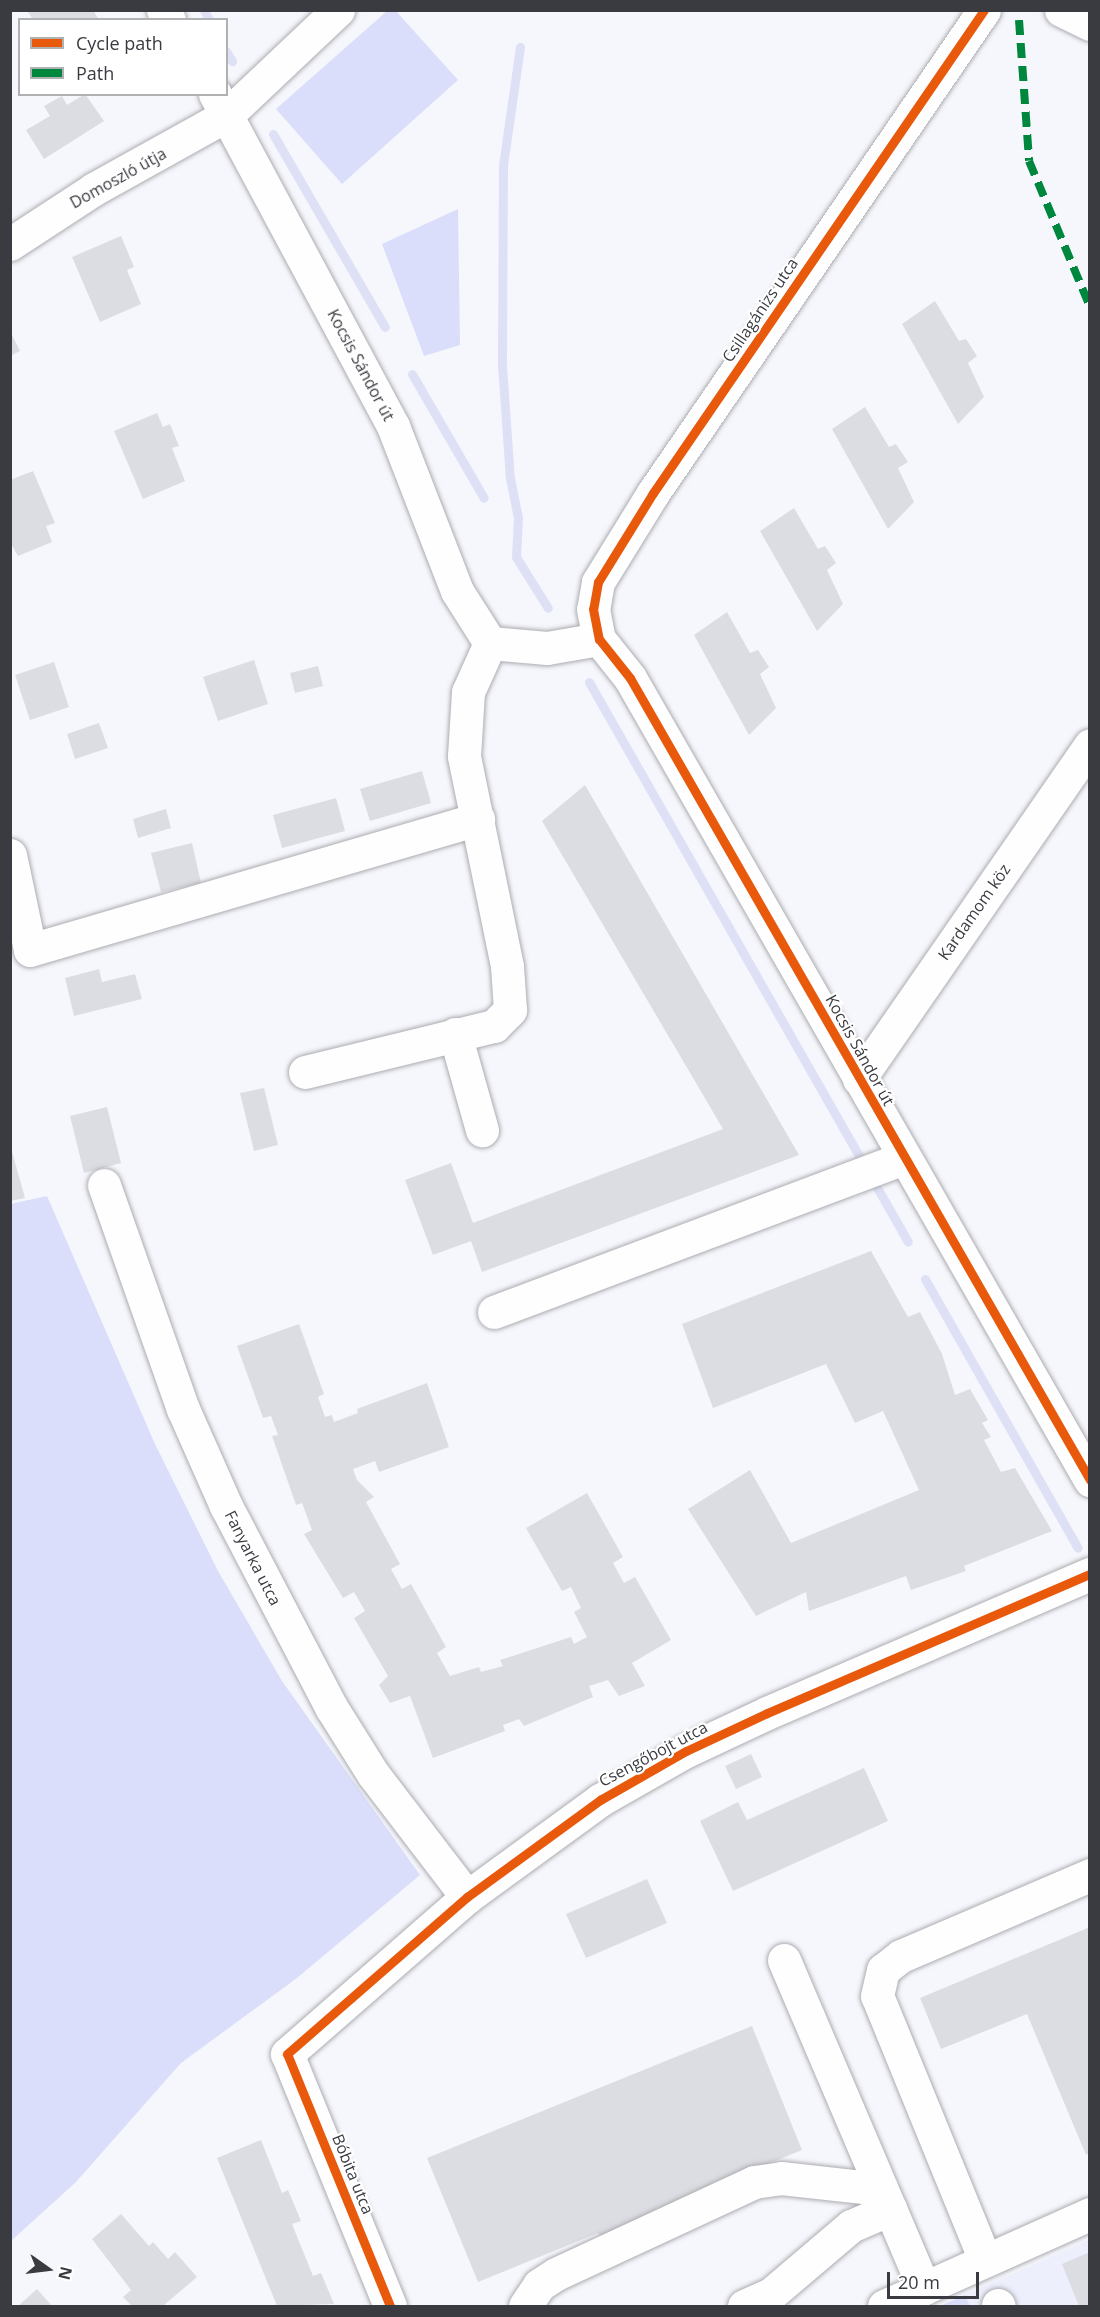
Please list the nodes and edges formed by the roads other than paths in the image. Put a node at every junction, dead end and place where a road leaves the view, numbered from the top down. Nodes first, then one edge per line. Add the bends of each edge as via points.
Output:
1 (338, 10) edge
2 (984, 10) edge
3 (1060, 10) edge
4 (1089, 24) edge
5 (221, 105) edge
6 (10, 244) edge
7 (599, 639) junction
8 (490, 643) junction
9 (1089, 745) edge
10 (478, 819) junction
11 (10, 855) edge
12 (455, 1034) junction
13 (305, 1071) dead end
14 (859, 1079) junction
15 (482, 1130) dead end
16 (881, 1166) junction
17 (104, 1185) dead end
18 (494, 1312) dead end
19 (1089, 1480) edge
20 (1089, 1574) edge
21 (1089, 1875) edge
22 (467, 1897) junction
23 (784, 1960) dead end
24 (287, 2054) joint
25 (885, 2199) junction
26 (1089, 2214) edge
27 (985, 2260) junction
28 (924, 2288) junction
29 (390, 2307) edge
30 (525, 2307) edge
31 (744, 2307) edge
32 (884, 2307) edge

1 - 5 street, Domoszló útja
2 - 7 street, Csillagánizs utca via 653,494 598,582 593,609
3 - 4 street
5 - 6 street, Domoszló útja
5 - 8 street, Kocsis Sándor út via 393,426 457,591
7 - 8 street via 547,648
7 - 14 street, Kocsis Sándor út via 630,678
8 - 10 street via 468,692 464,756
9 - 14 street, Kardamom köz
10 - 11 street via 30,950
10 - 12 street via 512,998 505,1018 494,1026
12 - 13 street
12 - 15 street
14 - 16 street, Kocsis Sándor út
16 - 18 street
16 - 19 street, Kocsis Sándor út
17 - 22 street, Fanyarka utca via 183,1409 226,1506 331,1707 373,1774
20 - 22 street, Csengőbojt utca via 686,1751 600,1800
21 - 27 street via 901,1956 884,1970 879,1988 877,1996 892,2036
22 - 24 street, Csengőbojt utca
23 - 25 street
24 - 29 street, Bóbita utca
25 - 28 street
25 - 30 street via 781,2178 754,2182 556,2274 539,2285
25 - 31 street via 771,2294
26 - 27 street
27 - 28 street
28 - 32 street

